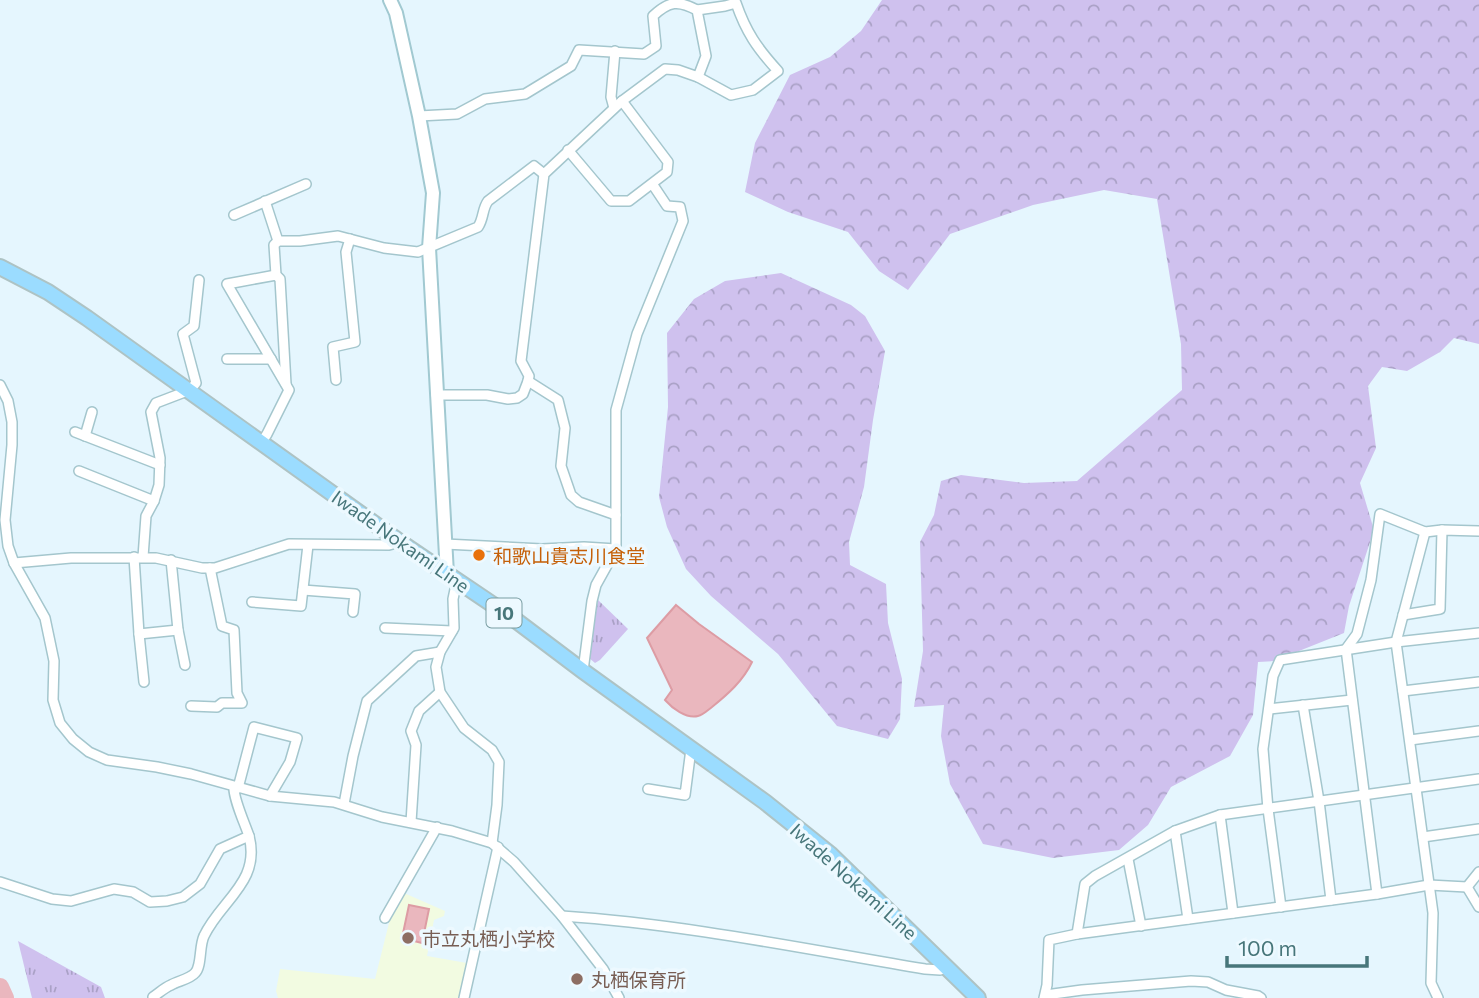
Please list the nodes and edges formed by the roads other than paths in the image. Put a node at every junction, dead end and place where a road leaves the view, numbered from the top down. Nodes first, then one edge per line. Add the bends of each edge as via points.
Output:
1 (390, 0) edge
2 (697, 10) junction
3 (615, 51) junction
4 (698, 77) junction
5 (618, 104) junction
6 (419, 116) junction
7 (568, 150) junction
8 (544, 174) junction
9 (306, 184) dead end
10 (653, 185) junction
11 (265, 201) junction
12 (233, 215) dead end
13 (349, 239) junction
14 (278, 241) junction
15 (429, 248) junction
16 (0, 267) edge
17 (276, 275) junction
18 (199, 280) dead end
19 (227, 359) dead end
20 (271, 359) junction
21 (336, 380) dead end
22 (528, 381) junction
23 (286, 384) junction
24 (0, 385) edge
25 (190, 390) junction
26 (436, 395) junction
27 (92, 412) dead end
28 (262, 442) junction
29 (11, 457) junction
30 (0, 463) edge
31 (160, 465) junction
32 (79, 471) dead end
33 (155, 501) junction
34 (616, 515) junction
35 (1442, 530) junction
36 (1479, 531) edge
37 (1425, 532) junction
38 (400, 542) junction
39 (445, 544) junction
40 (309, 545) junction
41 (616, 549) junction
42 (139, 557) junction
43 (172, 560) junction
44 (14, 563) junction
45 (210, 568) junction
46 (452, 577) junction
47 (303, 590) junction
48 (252, 602) dead end
49 (352, 612) dead end
50 (1403, 615) junction
51 (385, 628) dead end
52 (178, 630) junction
53 (452, 631) junction
54 (139, 634) junction
55 (1479, 634) edge
56 (1396, 642) junction
57 (1346, 649) junction
58 (440, 652) junction
59 (185, 666) dead end
60 (583, 671) junction
61 (144, 682) dead end
62 (1479, 682) edge
63 (1403, 691) junction
64 (440, 692) junction
65 (1352, 699) junction
66 (1303, 705) junction
67 (191, 706) dead end
68 (1269, 709) junction
69 (1479, 731) edge
70 (1410, 740) junction
71 (691, 749) junction
72 (1479, 779) edge
73 (236, 788) junction
74 (1417, 788) junction
75 (648, 789) dead end
76 (1365, 795) junction
77 (270, 796) junction
78 (1319, 801) junction
79 (344, 804) junction
80 (1268, 809) junction
81 (1220, 815) junction
82 (411, 822) junction
83 (437, 827) junction
84 (1479, 829) edge
85 (1175, 831) junction
86 (249, 836) junction
87 (1423, 837) junction
88 (495, 845) junction
89 (1128, 859) junction
90 (1479, 872) edge
91 (0, 882) edge
92 (1429, 885) junction
93 (1467, 887) junction
94 (1377, 894) junction
95 (1331, 900) junction
96 (1281, 907) junction
97 (1479, 907) edge
98 (1233, 913) junction
99 (562, 916) junction
100 (386, 918) dead end
101 (1188, 919) junction
102 (1141, 926) junction
103 (1077, 934) junction
104 (947, 967) junction
105 (153, 997) edge
106 (1045, 997) edge
107 (464, 998) edge
108 (620, 998) edge
109 (978, 998) edge
110 (1261, 998) edge
111 (1438, 998) edge

1 - 6 street
2 - 3 street via 684,2 663,6 653,16 656,46 644,54
2 - 4 street via 706,56
2 - 4 street via 736,3 744,27 778,71 753,90 731,95
3 - 5 street via 611,97
3 - 6 street via 579,50 571,66 525,94 485,99 457,114
4 - 5 street via 665,69
5 - 7 street
5 - 10 street via 668,162 667,172
6 - 15 street via 433,193
7 - 8 street
7 - 10 street via 611,201 629,201
8 - 15 street via 534,166 488,201 478,227
8 - 22 street via 521,361
9 - 11 street
10 - 34 street via 667,206 680,207 683,221 637,334 616,410
11 - 12 street
11 - 14 street
13 - 14 street
13 - 15 street via 418,253
13 - 21 street via 346,252 355,342 332,347
14 - 17 street via 274,245
15 - 26 street
16 - 25 main road, Iwade Nokami Line / 10 via 48,292
17 - 20 street via 228,284
17 - 23 street via 280,279
18 - 25 street via 194,326 183,334 195,383
19 - 20 street
20 - 23 street
22 - 26 street via 517,398
22 - 34 street via 558,400 565,428 561,466 571,495
23 - 28 street via 289,390
24 - 29 street via 12,422
25 - 28 main road, Iwade Nokami Line / 10
25 - 31 street via 156,403 151,412
26 - 39 street
27 - 31 street via 80,434
28 - 38 main road, Iwade Nokami Line / 10
29 - 30 street
29 - 44 street via 5,520
31 - 33 street
32 - 33 street
33 - 42 street via 146,516
34 - 41 street
35 - 36 street
35 - 37 street
35 - 50 street via 1440,609
37 - 50 street
37 - 57 street via 1380,514 1371,580 1357,634
38 - 40 street
38 - 46 main road, Iwade Nokami Line / 10
39 - 41 street
39 - 46 street
40 - 45 street via 289,544
40 - 47 street
41 - 60 street via 596,585
42 - 43 street
42 - 44 street
42 - 54 street
43 - 45 street
43 - 52 street
44 - 73 street via 45,618 54,661 53,700 60,723 73,739 107,760 180,771
45 - 67 street via 222,626 234,630 237,693 242,703
46 - 53 street
46 - 60 main road, Iwade Nokami Line / 10
47 - 48 street via 301,606
47 - 49 street via 355,594
50 - 56 street
51 - 53 street
52 - 54 street
52 - 59 street
53 - 58 street
54 - 61 street
55 - 56 street
56 - 57 street
56 - 63 street
57 - 65 street
57 - 68 street via 1280,660
58 - 64 street via 436,667
58 - 79 street via 416,656 367,701
60 - 71 main road, Iwade Nokami Line / 10
62 - 63 street
63 - 70 street
64 - 82 street via 419,711 411,731 416,745
64 - 88 street via 464,728 499,761
65 - 66 street
65 - 76 street
66 - 68 street
66 - 78 street
68 - 80 street via 1264,749
69 - 70 street
70 - 74 street
71 - 75 street via 685,794
71 - 104 main road, Iwade Nokami Line / 10 via 830,854
72 - 74 street
73 - 77 street
73 - 77 street via 254,727 297,738 290,762
73 - 86 street via 233,794
74 - 76 street
74 - 87 street
76 - 78 street
76 - 94 street
77 - 79 street
78 - 80 street
78 - 95 street
79 - 82 street
80 - 81 street
80 - 96 street
81 - 85 street
81 - 98 street
82 - 83 street
83 - 88 street
83 - 100 street
84 - 87 street
85 - 89 street
85 - 101 street
86 - 91 street via 220,849 200,884 183,897 167,901 150,902 133,892 114,889 71,901 52,899
86 - 105 street via 252,861 246,877 203,938 195,974
87 - 92 street
88 - 99 street
88 - 107 street
89 - 102 street
89 - 103 street via 1085,884
90 - 93 street
92 - 93 street
92 - 94 street
92 - 111 street via 1431,984
93 - 97 street
94 - 95 street
95 - 96 street
96 - 98 street
98 - 101 street
99 - 104 street via 714,934 933,970
99 - 108 street
101 - 102 street
102 - 103 street
103 - 106 street via 1049,940
104 - 109 main road, Iwade Nokami Line / 10
106 - 110 street via 1191,981

